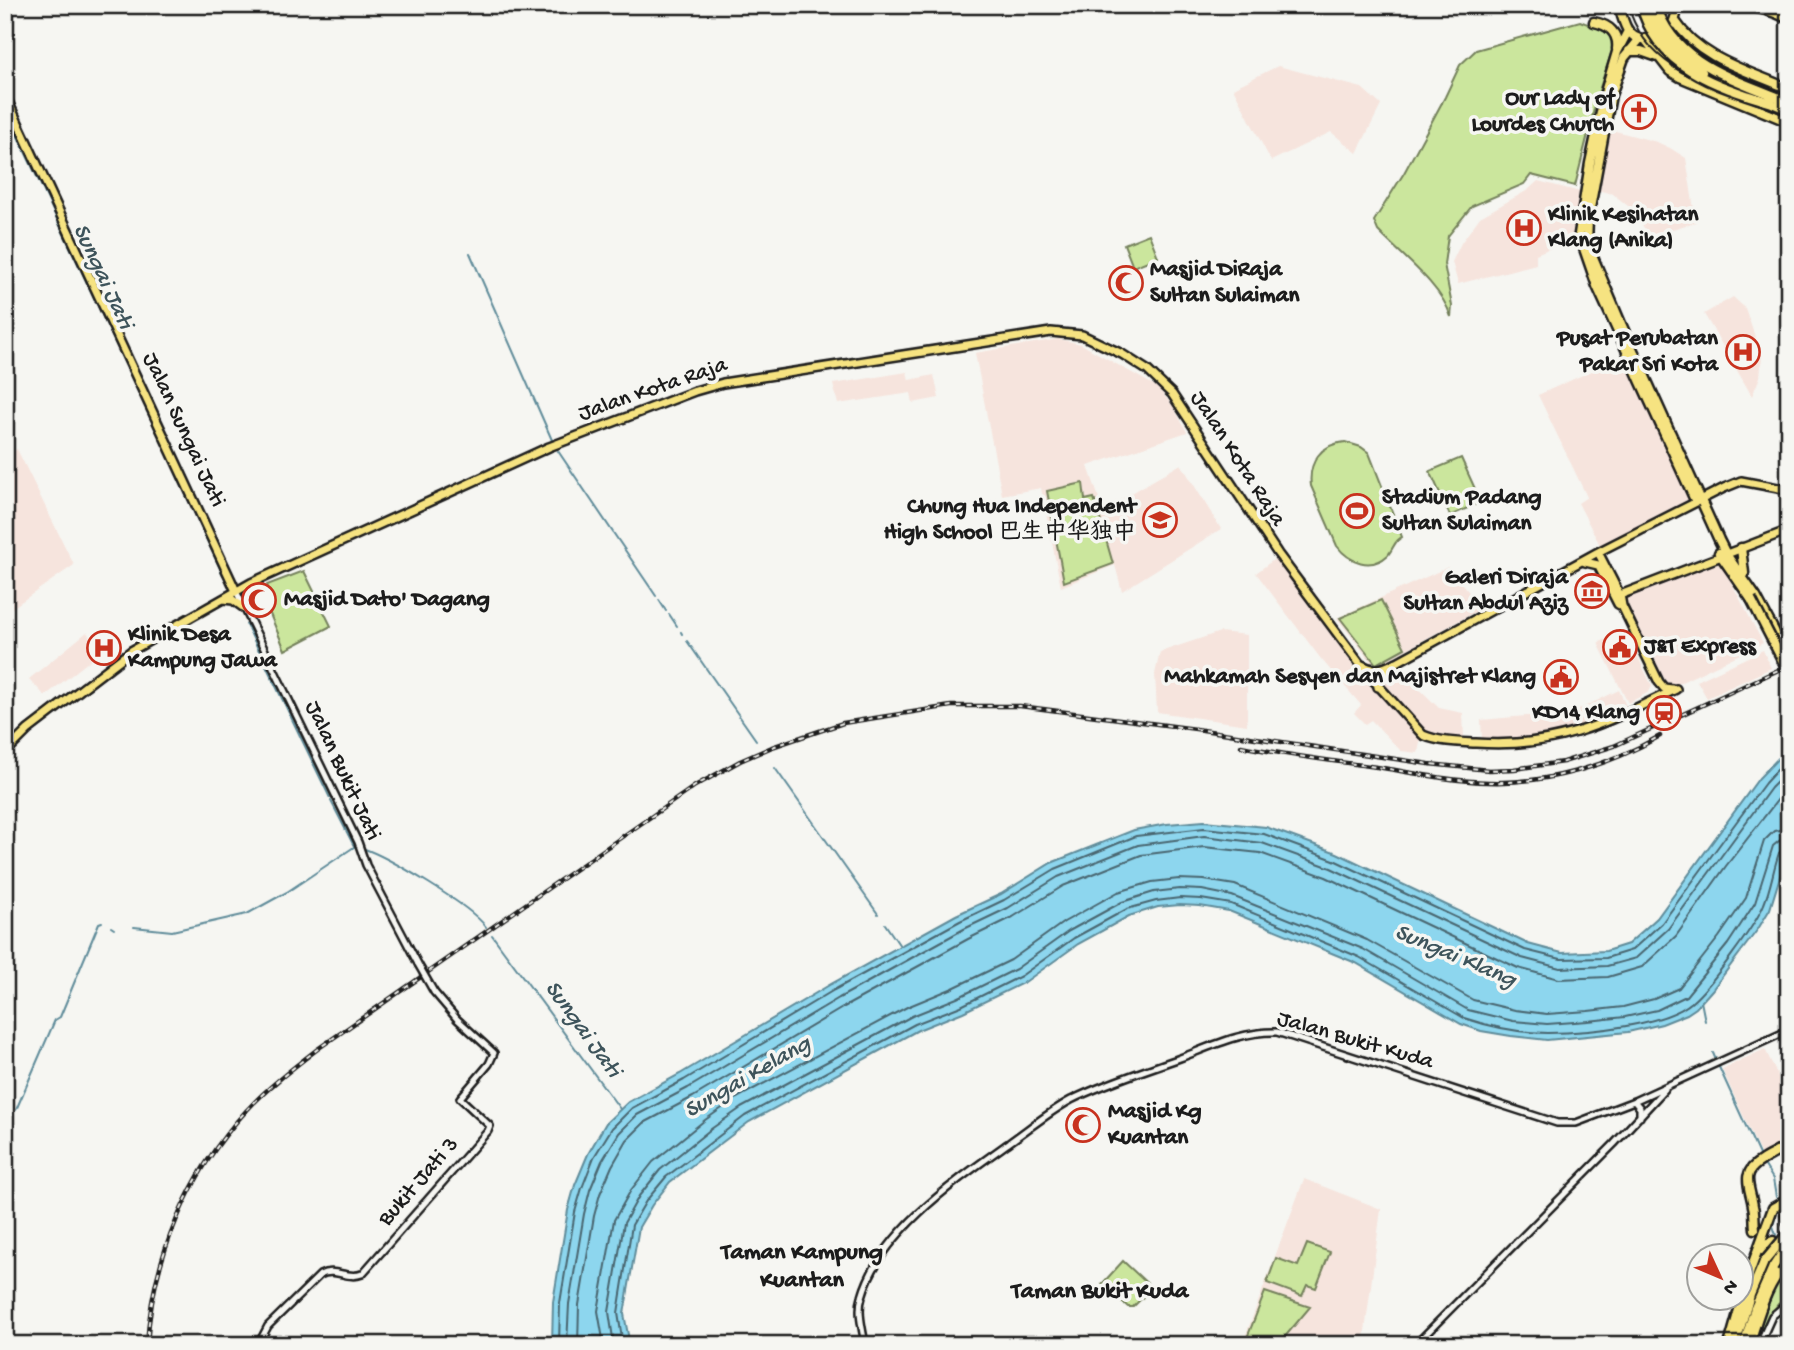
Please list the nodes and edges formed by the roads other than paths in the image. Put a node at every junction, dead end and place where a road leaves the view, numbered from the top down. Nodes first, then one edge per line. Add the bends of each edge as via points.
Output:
1 (1619, 5) edge
2 (1641, 5) edge
3 (1648, 5) edge
4 (1656, 5) edge
5 (1676, 5) edge
6 (1723, 5) edge
7 (1789, 20) edge
8 (1675, 21) junction
9 (1594, 22) dead end
10 (1628, 31) junction
11 (1642, 39) junction
12 (1629, 51) junction
13 (1617, 52) junction
14 (1661, 59) junction
15 (1789, 89) edge
16 (5, 95) edge
17 (1775, 100) junction
18 (1789, 102) edge
19 (1789, 110) edge
20 (1789, 122) edge
21 (1789, 489) edge
22 (1699, 501) junction
23 (1789, 530) edge
24 (1741, 548) junction
25 (1598, 552) junction
26 (1723, 555) junction
27 (1582, 562) junction
28 (226, 569) junction
29 (1746, 579) junction
30 (251, 583) junction
31 (236, 592) junction
32 (1620, 595) junction
33 (1754, 598) junction
34 (220, 600) junction
35 (1622, 606) junction
36 (244, 608) junction
37 (1789, 659) edge
38 (1397, 662) junction
39 (1362, 664) junction
40 (1789, 673) edge
41 (1659, 682) junction
42 (1378, 687) junction
43 (1655, 699) junction
44 (5, 753) edge
45 (1789, 1030) edge
46 (1667, 1086) junction
47 (1644, 1096) junction
48 (1633, 1101) junction
49 (1646, 1110) junction
50 (1640, 1117) junction
51 (490, 1126) joint
52 (1789, 1142) edge
53 (1789, 1199) edge
54 (1789, 1204) edge
55 (1773, 1208) junction
56 (1789, 1230) edge
57 (1789, 1243) edge
58 (1756, 1255) edge
59 (1756, 1260) edge
60 (1788, 1262) edge
61 (1774, 1271) junction
62 (1789, 1302) edge
63 (1736, 1312) edge
64 (258, 1345) edge
65 (865, 1345) edge
66 (1415, 1345) edge
67 (1729, 1345) edge
68 (1735, 1345) edge
69 (1744, 1345) edge
70 (1749, 1345) edge
71 (1759, 1345) edge

1 - 10 highway
2 - 17 highway, bridge via 1652,33 1672,59 1712,83
3 - 17 highway, bridge via 1665,41 1688,64 1711,78
4 - 17 highway, bridge via 1672,38 1698,61
5 - 8 highway
6 - 7 main road via 1754,7
8 - 11 highway via 1669,29
8 - 15 highway via 1707,52
9 - 13 highway via 1611,29
10 - 11 highway
10 - 13 highway
11 - 12 highway
11 - 14 highway
12 - 14 highway
12 - 22 highway via 1606,117 1586,232 1592,258
13 - 22 highway via 1597,126 1579,234 1597,286
14 - 20 highway via 1680,78
16 - 28 main road, Jalan Sungai Jati
17 - 18 highway
17 - 19 highway
21 - 22 main road via 1741,481
22 - 25 main road
22 - 26 highway
23 - 24 main road
24 - 26 main road
24 - 29 highway
25 - 27 main road
25 - 32 main road
26 - 29 highway
26 - 32 main road
26 - 33 highway
27 - 35 main road via 1598,565
27 - 38 main road
28 - 30 main road via 239,583
28 - 31 main road, Jalan Sungai Jati
28 - 34 main road via 228,581
29 - 33 highway
30 - 31 main road, Jalan Kota Raja
30 - 39 main road, Jalan Kota Raja via 550,447 711,386 1051,332 1072,333 1122,354 1172,394 1258,527
31 - 34 main road, Jalan Kota Raja
31 - 36 street, Jalan Bukit Jati
32 - 35 main road
33 - 37 highway
33 - 40 highway, bridge
34 - 36 main road via 233,600
34 - 44 main road, Jalan Kota Raja via 108,667 27,730
35 - 41 main road
36 - 51 street, Jalan Bukit Jati, bridge via 418,964 457,1019 494,1054 460,1098
38 - 39 main road via 1378,670
38 - 42 main road
39 - 42 main road, Jalan Kota Raja
41 - 43 main road via 1661,692
41 - 43 main road, Jalan Kota Raja via 1667,690 1676,688
42 - 43 main road, Jalan Kota Raja via 1423,735 1489,744 1569,736
45 - 46 street, Jalan Bukit Kuda
46 - 47 street, Jalan Bukit Kuda
46 - 49 street
47 - 48 street, Jalan Bukit Kuda
47 - 49 street
48 - 50 street via 1640,1108
48 - 65 street, Jalan Bukit Kuda via 1576,1123 1557,1123 1277,1032 1225,1040 1050,1112 931,1203 876,1266 860,1308
49 - 50 street
50 - 66 street
51 - 64 street, Bukit Jati 3 via 362,1274 331,1271 320,1275 268,1326
52 - 55 highway via 1746,1175 1755,1229
53 - 55 highway
54 - 56 highway
55 - 58 highway
56 - 68 highway, bridge via 1764,1262
57 - 61 highway, bridge
59 - 61 highway via 1765,1244 1773,1241 1783,1252
60 - 61 highway
61 - 69 highway via 1755,1308
61 - 70 highway
62 - 71 street via 1772,1316
63 - 67 highway

